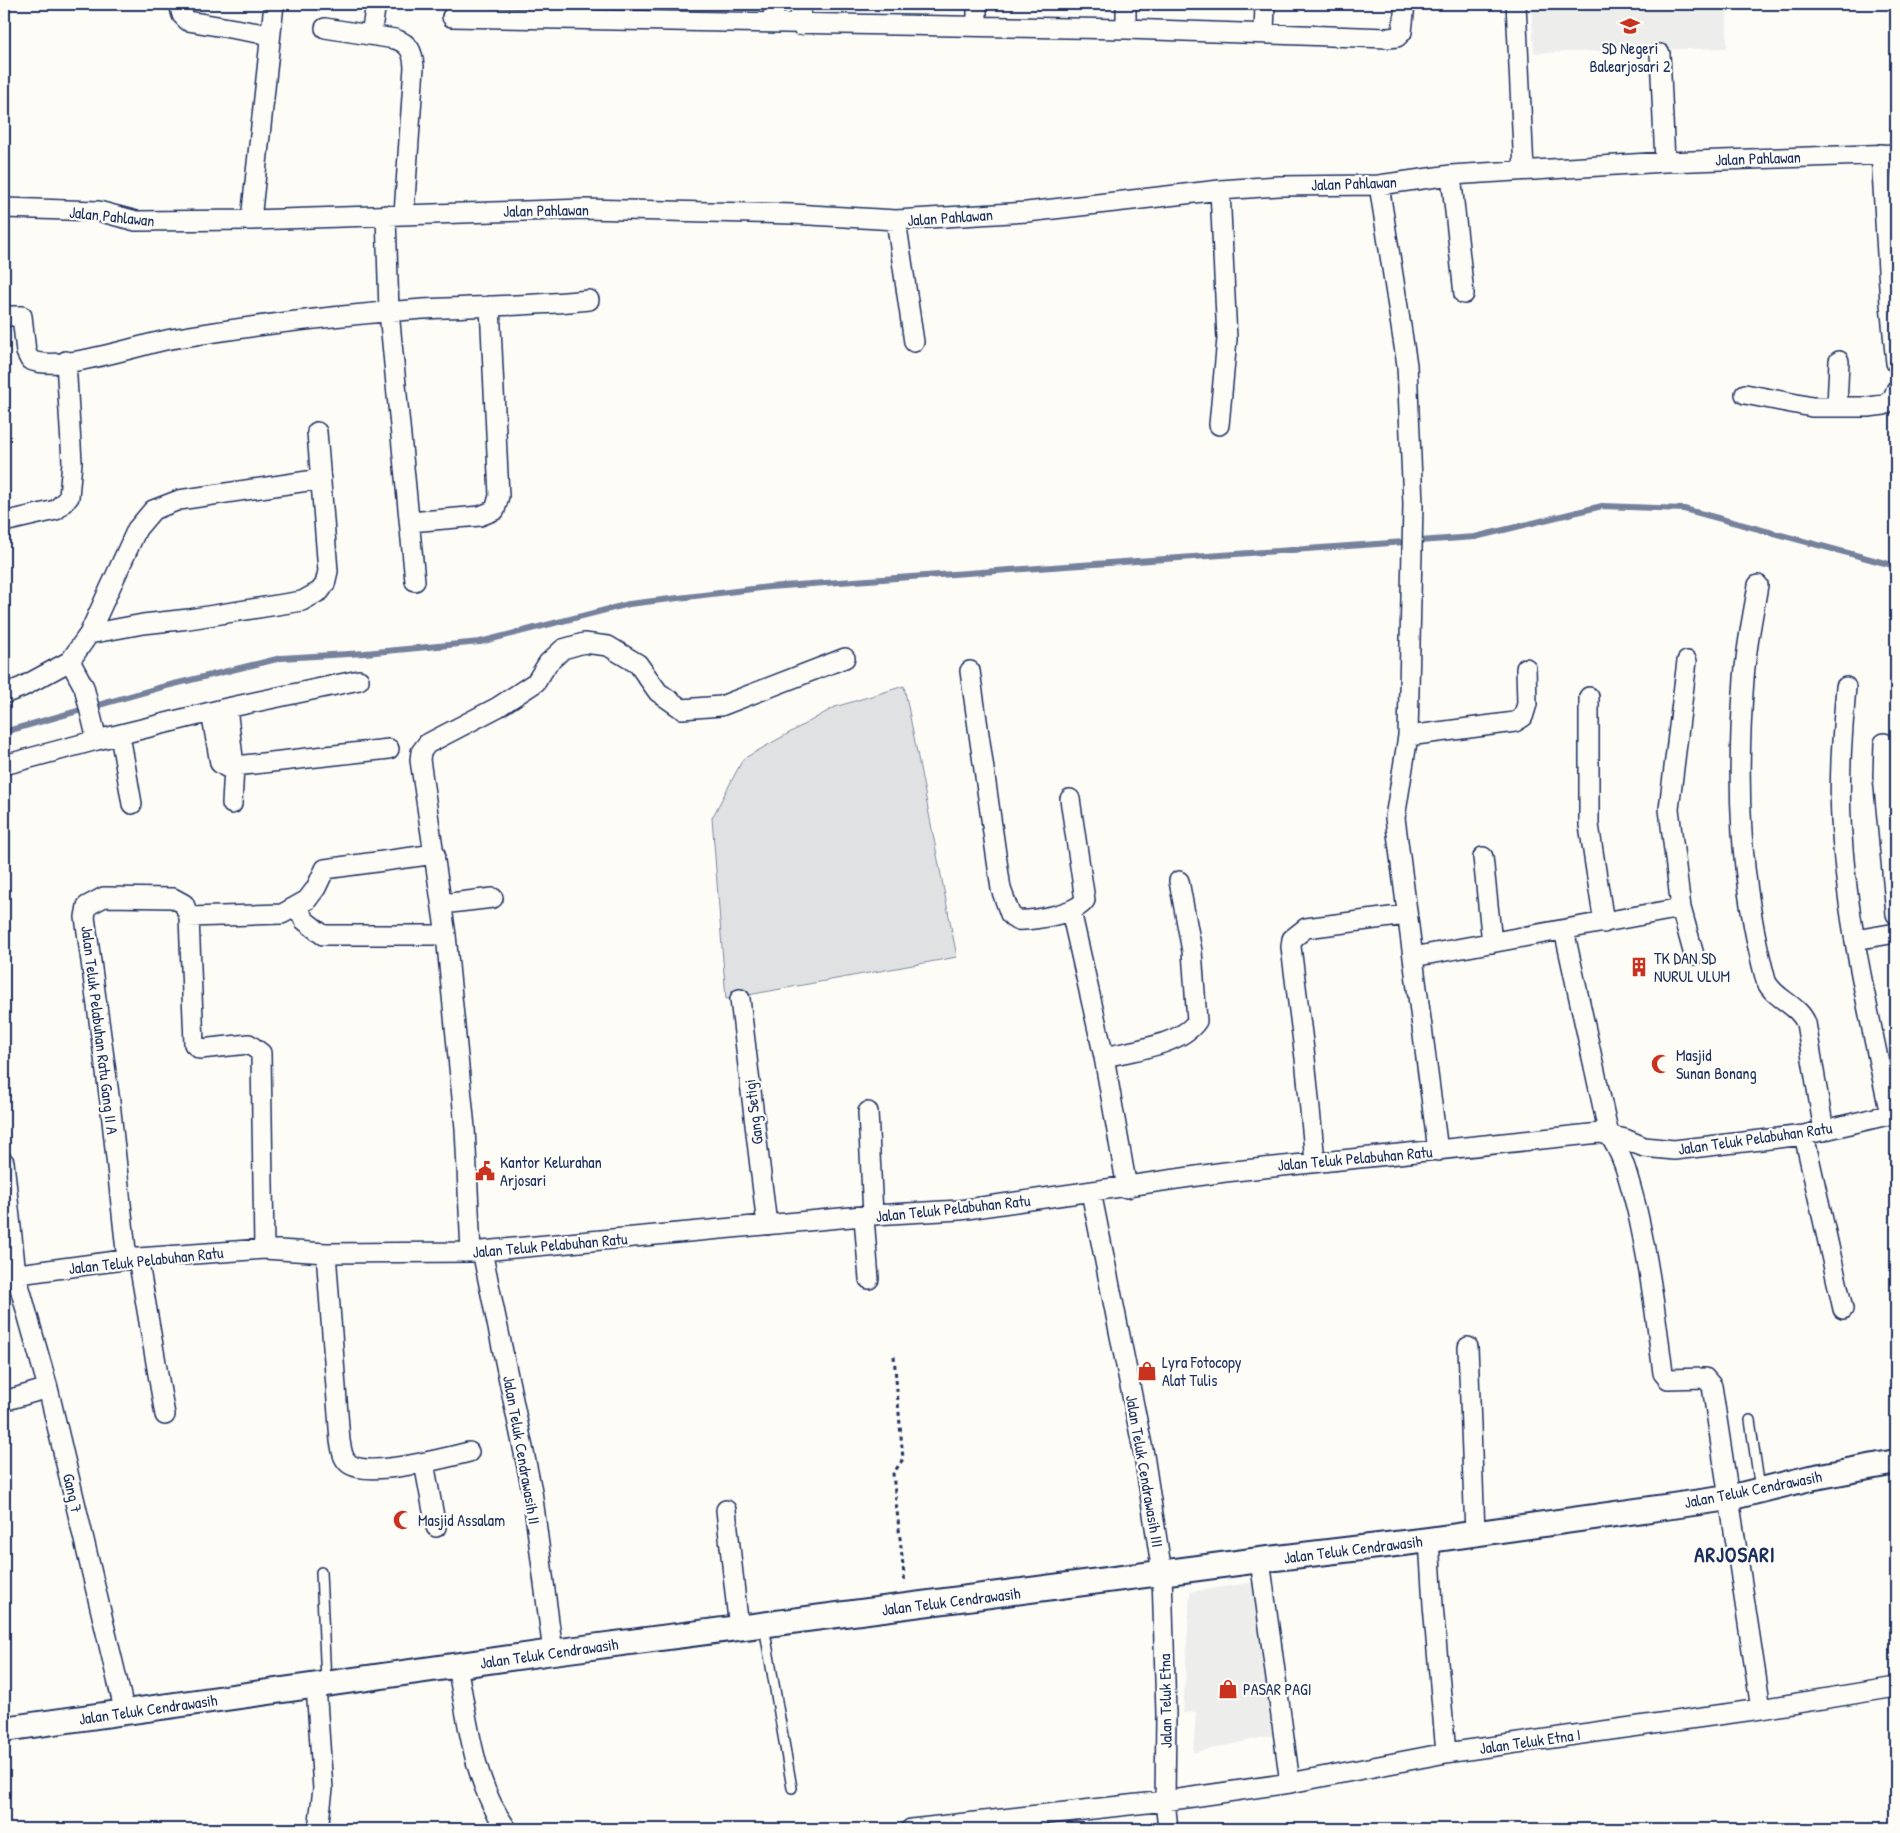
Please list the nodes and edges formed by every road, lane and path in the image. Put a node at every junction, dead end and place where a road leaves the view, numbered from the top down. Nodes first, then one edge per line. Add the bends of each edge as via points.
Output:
1 (179, 4) edge
2 (274, 4) edge
3 (376, 4) edge
4 (774, 4) edge
5 (801, 4) edge
6 (977, 4) edge
7 (1126, 4) edge
8 (1265, 4) edge
9 (1405, 4) edge
10 (1516, 4) edge
11 (514, 12) edge
12 (452, 18) dead end
13 (773, 23) junction
14 (800, 25) junction
15 (977, 26) junction
16 (325, 28) dead end
17 (1126, 29) junction
18 (1264, 33) junction
19 (372, 34) junction
20 (270, 35) junction
21 (1660, 54) dead end
22 (1889, 154) edge
23 (1665, 162) junction
24 (1524, 170) junction
25 (1452, 176) junction
26 (1379, 185) junction
27 (1220, 190) junction
28 (4, 208) edge
29 (395, 215) junction
30 (252, 220) junction
31 (896, 220) junction
32 (1464, 294) dead end
33 (589, 300) dead end
34 (1893, 304) edge
35 (490, 306) junction
36 (389, 312) junction
37 (4, 316) edge
38 (914, 342) dead end
39 (66, 361) junction
40 (1839, 361) dead end
41 (1896, 363) edge
42 (1896, 390) edge
43 (1745, 394) dead end
44 (1837, 407) junction
45 (1218, 425) dead end
46 (317, 432) dead end
47 (321, 479) junction
48 (4, 522) edge
49 (410, 522) junction
50 (415, 581) dead end
51 (1758, 585) dead end
52 (89, 634) junction
53 (845, 658) dead end
54 (70, 661) junction
55 (1687, 661) dead end
56 (1526, 668) dead end
57 (970, 671) dead end
58 (359, 680) dead end
59 (1846, 687) dead end
60 (4, 694) edge
61 (1589, 697) dead end
62 (219, 710) junction
63 (120, 736) junction
64 (1408, 736) junction
65 (97, 740) junction
66 (1884, 743) dead end
67 (389, 749) dead end
68 (4, 765) edge
69 (234, 766) junction
70 (1889, 774) edge
71 (1070, 799) dead end
72 (132, 804) dead end
73 (232, 804) dead end
74 (435, 854) junction
75 (1483, 857) dead end
76 (1179, 881) dead end
77 (493, 898) dead end
78 (442, 904) junction
79 (298, 907) junction
80 (1680, 908) junction
81 (1071, 911) junction
82 (1896, 914) edge
83 (1406, 915) junction
84 (189, 917) junction
85 (1604, 923) junction
86 (1564, 930) junction
87 (1896, 933) edge
88 (446, 935) junction
89 (1855, 940) junction
90 (1492, 943) junction
91 (1694, 955) dead end
92 (1413, 957) junction
93 (740, 999) dead end
94 (1104, 1057) junction
95 (868, 1112) dead end
96 (1893, 1114) edge
97 (1824, 1131) junction
98 (1609, 1134) junction
99 (1804, 1135) junction
100 (1438, 1151) junction
101 (1315, 1161) junction
102 (4, 1162) edge
103 (1127, 1188) junction
104 (1091, 1192) junction
105 (869, 1216) junction
106 (767, 1225) junction
107 (264, 1249) junction
108 (477, 1251) junction
109 (326, 1253) junction
110 (132, 1259) junction
111 (10, 1275) edge
112 (869, 1279) dead end
113 (1843, 1308) dead end
114 (1468, 1347) dead end
115 (894, 1356) dead end
116 (48, 1388) junction
117 (4, 1401) edge
118 (165, 1415) dead end
119 (1750, 1420) dead end
120 (469, 1452) dead end
121 (1896, 1462) edge
122 (424, 1463) junction
123 (1760, 1489) junction
124 (1729, 1498) junction
125 (726, 1510) dead end
126 (436, 1527) dead end
127 (1475, 1533) junction
128 (1429, 1540) junction
129 (1260, 1560) junction
130 (321, 1572) dead end
131 (1162, 1573) junction
132 (907, 1607) junction
133 (764, 1626) junction
134 (739, 1629) junction
135 (553, 1652) junction
136 (457, 1666) junction
137 (321, 1684) junction
138 (1896, 1687) edge
139 (1761, 1709) junction
140 (125, 1713) junction
141 (4, 1729) edge
142 (1446, 1753) junction
143 (1290, 1782) junction
144 (792, 1788) dead end
145 (1165, 1801) junction
146 (318, 1829) edge
147 (508, 1829) edge
148 (911, 1829) edge
149 (1168, 1829) edge

1 - 20 street via 188,21
2 - 20 street
3 - 19 street
4 - 13 street
5 - 14 street
6 - 15 street
7 - 17 street
8 - 18 street
9 - 18 street via 1403,29 1393,38
10 - 24 street
11 - 12 street
11 - 13 street
13 - 14 street
14 - 15 street
15 - 17 street
16 - 19 street
17 - 18 street
19 - 29 street via 404,42 413,55 413,85
20 - 30 street
21 - 23 street
22 - 23 street, Jalan Pahlawan
22 - 34 street
23 - 24 street, Jalan Pahlawan
24 - 25 street, Jalan Pahlawan
25 - 26 street, Jalan Pahlawan
25 - 32 street
26 - 27 street, Jalan Pahlawan
26 - 64 street via 1407,364 1413,504
27 - 31 street, Jalan Pahlawan via 1018,212
27 - 45 street via 1227,338
28 - 30 street, Jalan Pahlawan via 98,211 136,221
29 - 30 street, Jalan Pahlawan
29 - 31 street, Jalan Pahlawan via 584,209
29 - 36 street
31 - 38 street
33 - 35 street
34 - 41 street
35 - 36 street
35 - 49 street via 499,496 495,510 480,516
36 - 39 street via 228,330
36 - 49 street
37 - 39 street via 22,316 26,352 30,360
39 - 48 street via 72,462 69,497 56,510
40 - 44 street
42 - 44 street via 1893,398 1884,405
43 - 44 street via 1812,407
46 - 47 street
47 - 52 street via 179,500 153,510 137,529
47 - 52 street via 328,571 325,584 316,595 302,601
49 - 50 street
51 - 97 street via 1744,677 1739,790 1741,831 1748,888 1766,980 1806,1023
52 - 54 street
53 - 74 street, Jalan Teluk Cendrawasih II via 721,706 682,709 658,692 638,664 608,646 584,643 563,649 548,663 536,682 498,708 427,744 421,752
54 - 60 street
54 - 65 street via 84,688
55 - 80 street via 1669,809
56 - 64 street via 1527,704 1523,718 1515,722
57 - 81 street via 1000,880 1010,914 1021,920
58 - 62 street
59 - 89 street via 1842,740 1842,834
61 - 85 street via 1590,825
62 - 63 street
62 - 69 street
63 - 65 street
63 - 72 street
64 - 83 street via 1395,818
65 - 68 street
66 - 70 street
67 - 69 street
69 - 73 street
70 - 82 street
71 - 81 street via 1086,898 1081,906
74 - 78 street, Jalan Teluk Cendrawasih II
74 - 79 street via 325,869 316,888
75 - 90 street
76 - 94 street via 1192,951 1197,1021 1164,1042
77 - 78 street
78 - 88 street, Jalan Teluk Cendrawasih II
79 - 84 street via 282,914
79 - 88 street via 304,920 323,935
80 - 85 street
80 - 91 street
81 - 94 street
83 - 92 street
83 - 101 street via 1306,928 1292,939
84 - 107 street via 194,1044 200,1049 249,1044 261,1053
84 - 110 street, Jalan Teluk Pelabuhan Ratu Gang II A via 184,904 173,898 104,897 85,909
85 - 86 street
86 - 90 street
86 - 98 street
87 - 89 street
88 - 108 street, Jalan Teluk Cendrawasih II
89 - 96 street
90 - 92 street
92 - 100 street
93 - 106 street, Gang Setigi
94 - 103 street
95 - 105 street
96 - 97 street, Jalan Teluk Pelabuhan Ratu
97 - 99 street, Jalan Teluk Pelabuhan Ratu
98 - 99 street, Jalan Teluk Pelabuhan Ratu via 1644,1147 1674,1150
98 - 100 street, Jalan Teluk Pelabuhan Ratu
98 - 124 street via 1619,1150 1629,1180 1648,1256 1663,1373 1668,1379 1705,1378 1711,1384
99 - 113 street
100 - 101 street, Jalan Teluk Pelabuhan Ratu
101 - 103 street, Jalan Teluk Pelabuhan Ratu
102 - 111 street, Gang 7
103 - 104 street, Jalan Teluk Pelabuhan Ratu
104 - 105 street, Jalan Teluk Pelabuhan Ratu via 960,1210
104 - 131 street, Jalan Teluk Cendrawasih III via 1144,1455
105 - 106 street, Jalan Teluk Pelabuhan Ratu
105 - 112 street
106 - 108 street, Jalan Teluk Pelabuhan Ratu
107 - 109 street, Jalan Teluk Pelabuhan Ratu
107 - 110 street, Jalan Teluk Pelabuhan Ratu
108 - 109 street, Jalan Teluk Pelabuhan Ratu
108 - 135 street, Jalan Teluk Cendrawasih II via 532,1490
109 - 122 street via 343,1456 352,1465 364,1468
110 - 111 street, Jalan Teluk Pelabuhan Ratu
110 - 118 street
111 - 116 street, Gang 7
114 - 127 street
115 - 132 path via 903,1459 892,1474
116 - 117 street
116 - 140 street, Gang 7
119 - 123 lane
120 - 122 street
121 - 123 street, Jalan Teluk Cendrawasih
122 - 126 street
123 - 124 street, Jalan Teluk Cendrawasih
124 - 127 street, Jalan Teluk Cendrawasih
124 - 139 street
125 - 134 street
127 - 128 street, Jalan Teluk Cendrawasih
128 - 129 street, Jalan Teluk Cendrawasih
128 - 142 street
129 - 131 street, Jalan Teluk Cendrawasih
129 - 143 street
130 - 137 lane
131 - 132 street, Jalan Teluk Cendrawasih
131 - 145 street, Jalan Teluk Etna
132 - 133 street, Jalan Teluk Cendrawasih
133 - 134 street, Jalan Teluk Cendrawasih
133 - 144 lane
134 - 135 street, Jalan Teluk Cendrawasih
135 - 136 street, Jalan Teluk Cendrawasih
136 - 137 street, Jalan Teluk Cendrawasih
136 - 147 street via 482,1779 495,1812
137 - 140 street, Jalan Teluk Cendrawasih
137 - 146 street via 323,1789
138 - 139 street, Jalan Teluk Etna I
139 - 142 street, Jalan Teluk Etna I
140 - 141 street, Jalan Teluk Cendrawasih
142 - 143 street, Jalan Teluk Etna I
143 - 145 street, Jalan Teluk Etna I
145 - 148 street, Jalan Teluk Etna I
145 - 149 street, Jalan Teluk Etna

